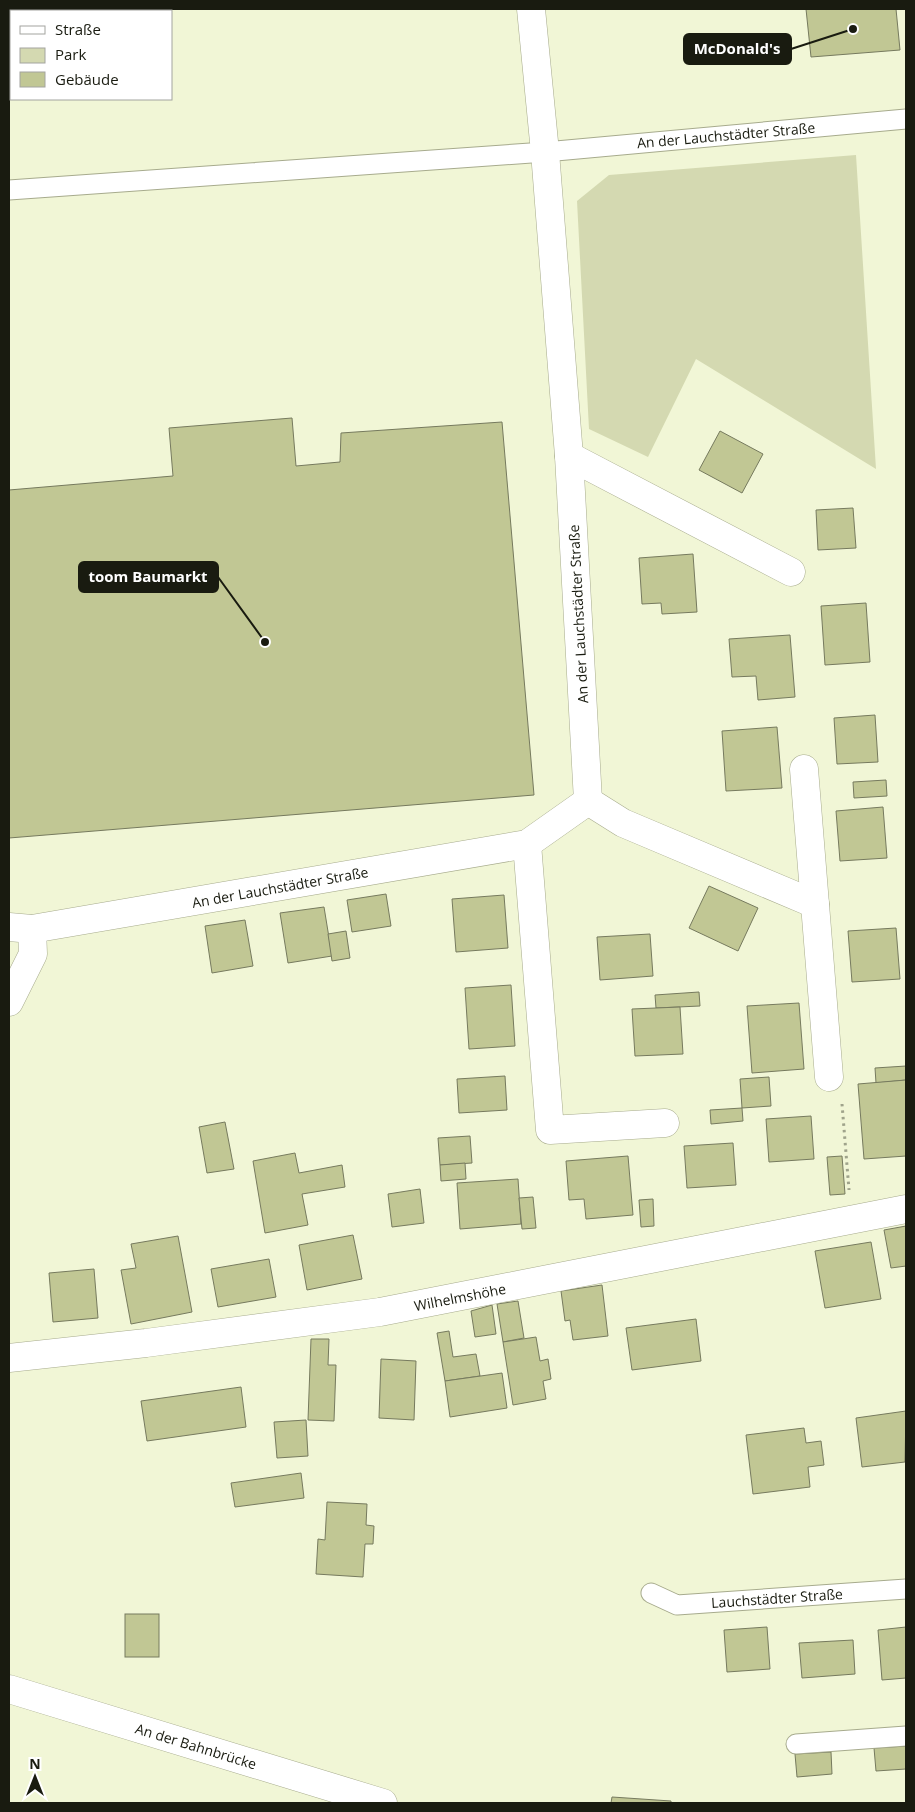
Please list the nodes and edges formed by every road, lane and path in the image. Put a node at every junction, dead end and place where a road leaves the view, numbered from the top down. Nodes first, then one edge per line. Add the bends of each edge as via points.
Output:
1 (531, 9) edge
2 (906, 119) edge
3 (545, 152) junction
4 (9, 190) edge
5 (569, 456) junction
6 (791, 572) dead end
7 (804, 769) dead end
8 (588, 802) junction
9 (527, 844) junction
10 (814, 904) junction
11 (21, 928) edge
12 (9, 1002) edge
13 (829, 1077) joint
14 (665, 1123) dead end
15 (906, 1209) edge
16 (851, 1220) junction
17 (9, 1358) edge
18 (906, 1589) edge
19 (650, 1593) dead end
20 (9, 1689) edge
21 (906, 1736) edge
22 (796, 1744) dead end
23 (383, 1803) edge

1 - 3 street, An der Lauchstädter Straße
2 - 3 lane, An der Lauchstädter Straße
3 - 4 lane
3 - 5 street, An der Lauchstädter Straße
5 - 6 street
5 - 8 street, An der Lauchstädter Straße
7 - 10 street
8 - 9 street, An der Lauchstädter Straße
8 - 10 street via 623,823
9 - 11 street, An der Lauchstädter Straße
9 - 14 street via 550,1130
10 - 13 street
11 - 12 street, An der Lauchstädter Straße via 33,954
13 - 16 path via 840,1091
15 - 16 street, Wilhelmshöhe
16 - 17 street, Wilhelmshöhe via 380,1312
18 - 19 lane, Lauchstädter Straße via 677,1605
20 - 23 street, An der Bahnbrücke
21 - 22 lane

